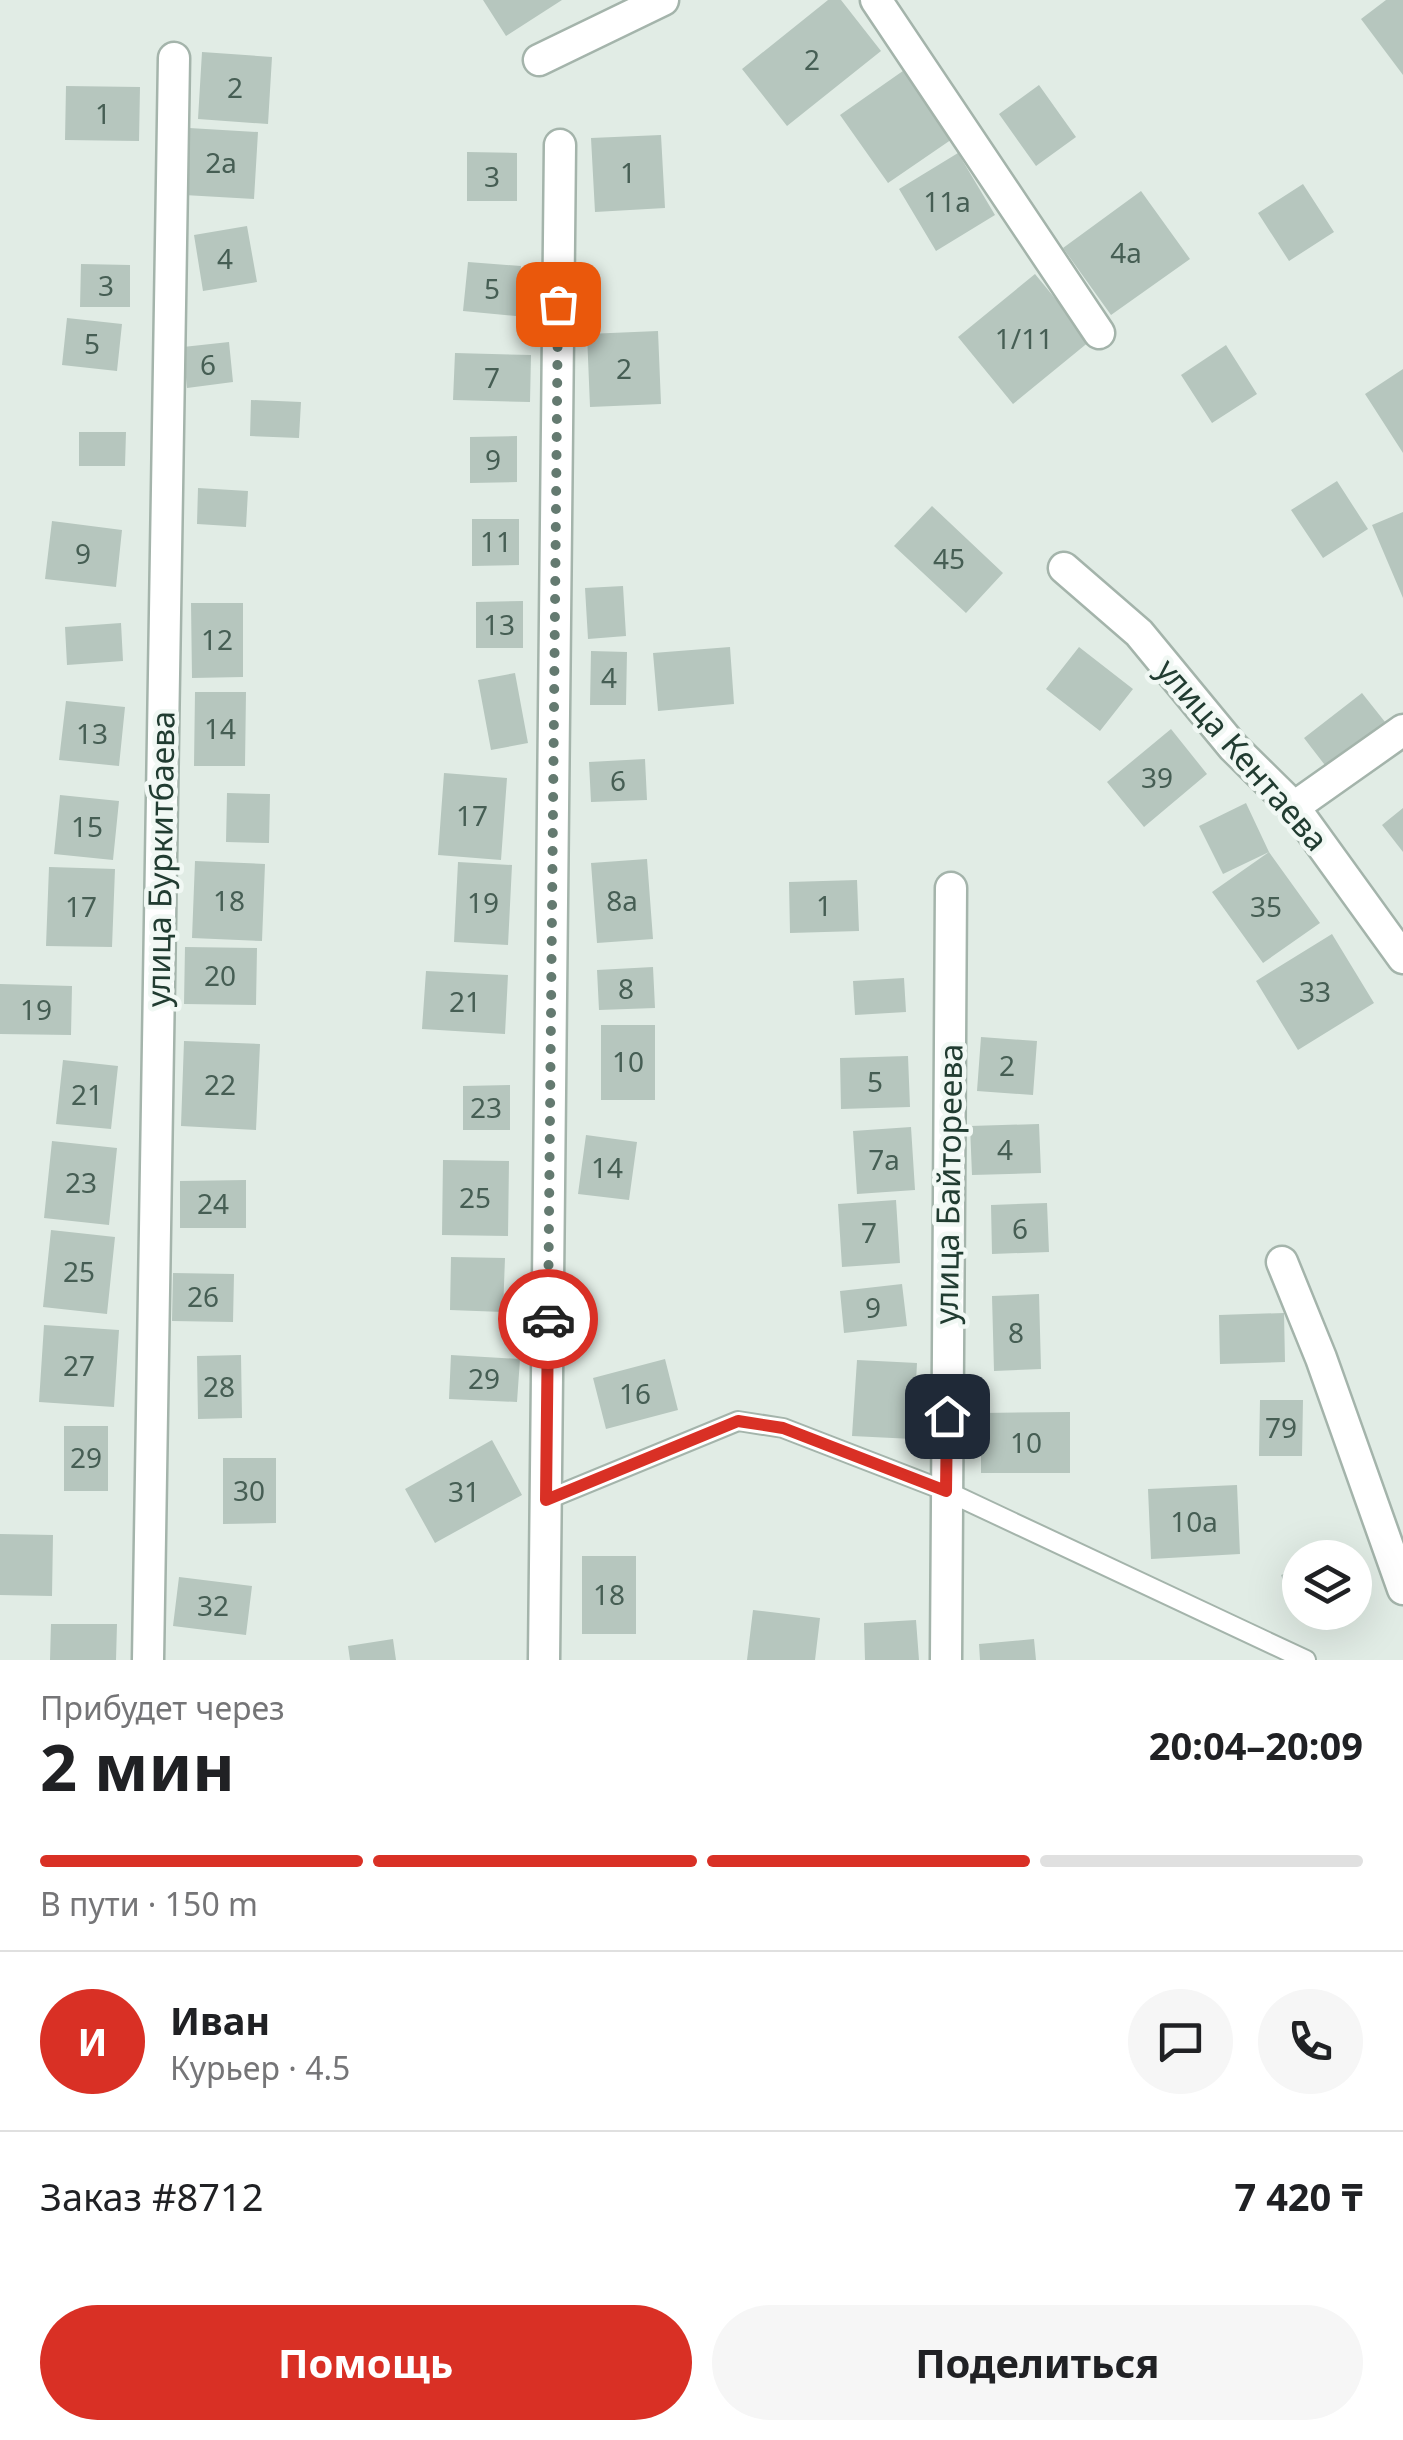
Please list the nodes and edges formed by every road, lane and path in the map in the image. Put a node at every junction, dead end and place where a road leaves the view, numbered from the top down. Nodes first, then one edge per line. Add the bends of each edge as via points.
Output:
1 (663, 0) edge
2 (876, 0) edge
3 (174, 58) dead end
4 (539, 60) dead end
5 (560, 144) dead end
6 (1100, 333) dead end
7 (1064, 568) dead end
8 (1403, 730) edge
9 (1294, 808) junction
10 (952, 888) dead end
11 (1403, 958) edge
12 (1282, 1262) dead end
13 (946, 1491) junction
14 (546, 1500) junction
15 (1403, 1589) edge
16 (148, 1660) edge
17 (544, 1660) edge
18 (946, 1660) edge
19 (1306, 1660) edge

1 - 4 street
2 - 6 street
3 - 16 street, улица Буркитбаева
5 - 14 street
7 - 9 street, улица Кентаева via 1138,633
8 - 9 street
9 - 11 street, улица Кентаева
10 - 13 street, улица Байтореева
12 - 15 street
13 - 14 lane via 783,1428 738,1421
13 - 18 street, улица Байтореева
13 - 19 lane
14 - 17 street

